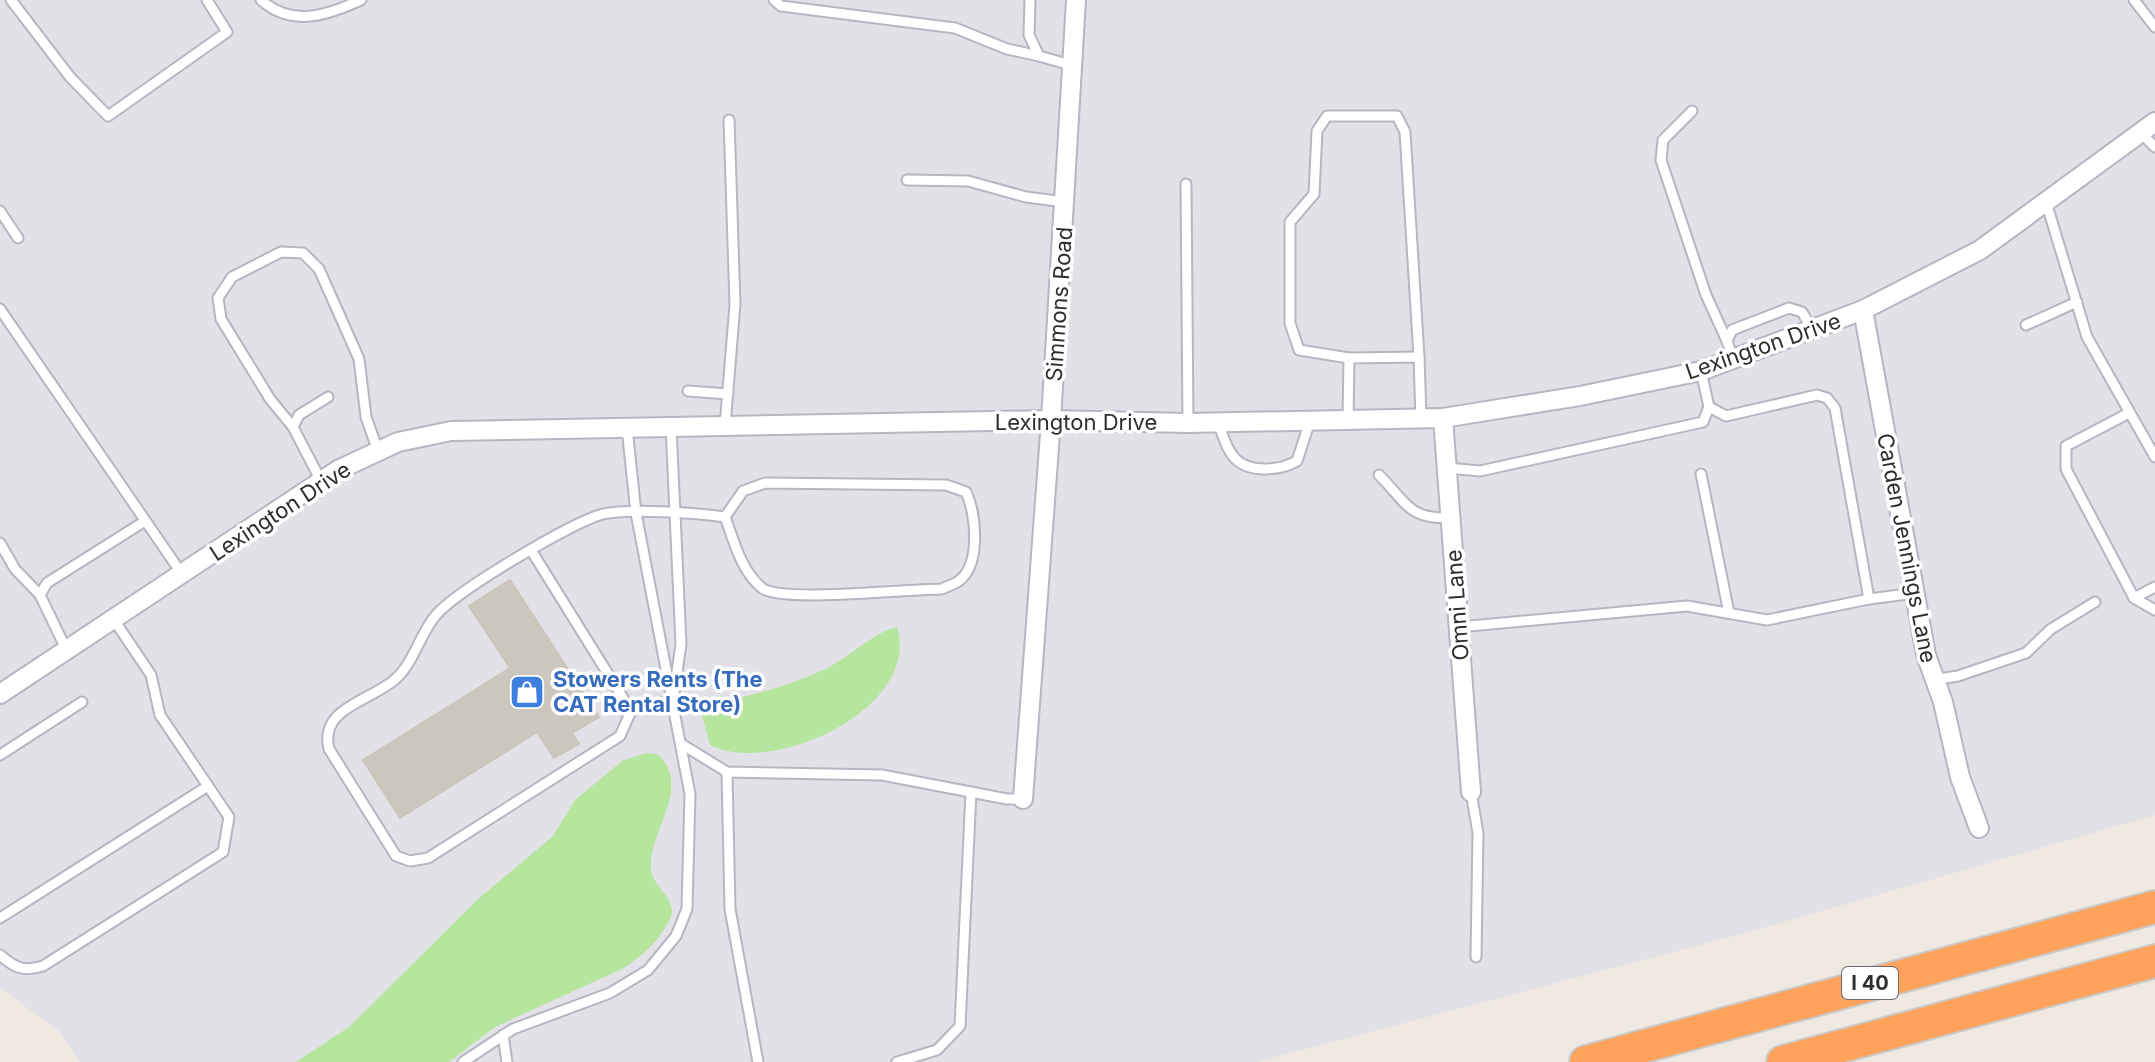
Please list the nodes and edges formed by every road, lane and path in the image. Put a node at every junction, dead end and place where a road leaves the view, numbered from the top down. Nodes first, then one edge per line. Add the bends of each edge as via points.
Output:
1 (11, 0) edge
2 (207, 0) edge
3 (261, 0) edge
4 (361, 0) edge
5 (774, 0) edge
6 (1030, 0) edge
7 (1076, 0) edge
8 (2134, 0) edge
9 (2155, 27) edge
10 (1039, 56) junction
11 (1074, 66) junction
12 (1692, 111) dead end
13 (729, 120) dead end
14 (2148, 127) edge
15 (2155, 147) edge
16 (907, 180) dead end
17 (1186, 184) dead end
18 (1065, 202) junction
19 (2046, 202) junction
20 (0, 211) edge
21 (18, 238) dead end
22 (2077, 302) junction
23 (0, 309) edge
24 (1863, 310) junction
25 (2026, 325) dead end
26 (1812, 329) junction
27 (1730, 350) junction
28 (1419, 357) junction
29 (1349, 358) junction
30 (1701, 371) junction
31 (688, 391) dead end
32 (728, 394) junction
33 (328, 397) dead end
34 (1709, 407) junction
35 (2129, 413) junction
36 (1443, 418) junction
37 (1421, 419) junction
38 (1051, 420) junction
39 (1348, 420) junction
40 (1310, 421) junction
41 (1218, 422) junction
42 (1188, 423) junction
43 (725, 426) junction
44 (293, 427) junction
45 (671, 427) junction
46 (627, 428) junction
47 (378, 451) junction
48 (2155, 457) edge
49 (1447, 468) junction
50 (1701, 474) dead end
51 (1379, 475) dead end
52 (321, 481) junction
53 (636, 513) junction
54 (676, 514) junction
55 (725, 517) junction
56 (1451, 518) junction
57 (145, 521) junction
58 (0, 543) edge
59 (531, 550) junction
60 (182, 574) junction
61 (2155, 587) edge
62 (1915, 593) junction
63 (40, 595) junction
64 (2134, 598) junction
65 (1869, 599) junction
66 (2095, 602) dead end
67 (2155, 610) edge
68 (1729, 613) junction
69 (114, 620) junction
70 (1459, 627) junction
71 (67, 651) junction
72 (1932, 680) junction
73 (0, 694) edge
74 (673, 700) junction
75 (82, 702) dead end
76 (631, 711) junction
77 (683, 745) junction
78 (0, 755) edge
79 (727, 772) junction
80 (208, 786) junction
81 (971, 792) junction
82 (1471, 792) joint
83 (1023, 799) joint
84 (1979, 828) dead end
85 (2155, 907) edge
86 (0, 918) edge
87 (0, 955) edge
88 (1476, 957) dead end
89 (2155, 961) edge
90 (503, 1035) junction
91 (463, 1062) edge
92 (507, 1062) edge
93 (758, 1062) edge
94 (897, 1062) edge
95 (1586, 1062) edge
96 (1783, 1062) edge

1 - 2 lane via 70,77 108,116 227,32
3 - 4 lane via 290,16 326,16
5 - 10 lane via 781,6 955,28
6 - 10 lane via 1029,35
7 - 11 street, Simmons Road
8 - 9 lane
10 - 11 lane
11 - 18 street, Simmons Road
12 - 27 lane via 1663,140 1661,160
13 - 32 lane via 735,304
14 - 15 lane
14 - 19 street, Lexington Drive
16 - 18 lane via 968,181
17 - 42 lane
18 - 38 street, Simmons Road
19 - 22 lane
19 - 24 street, Lexington Drive via 1980,250
20 - 21 lane
22 - 25 lane
22 - 35 lane via 2087,337
23 - 57 lane
24 - 26 street, Lexington Drive
24 - 62 street, Carden Jennings Lane
26 - 27 street, Lexington Drive
26 - 27 lane via 1802,312 1789,308 1732,330
27 - 30 street, Lexington Drive
28 - 29 lane
28 - 29 lane via 1405,132 1397,116 1327,116 1317,131 1314,194 1290,222 1290,323 1299,350
28 - 37 lane
29 - 39 lane
30 - 34 lane
30 - 36 street, Lexington Drive
31 - 32 lane
32 - 43 lane
33 - 44 lane via 299,415
34 - 49 lane via 1703,422 1480,471
34 - 65 lane via 1726,416 1817,395 1827,398 1835,408
35 - 48 lane
35 - 64 lane via 2066,446 2066,469
36 - 37 street, Lexington Drive
36 - 49 street, Omni Lane
37 - 39 street, Lexington Drive
38 - 42 street, Lexington Drive
38 - 43 street, Lexington Drive
38 - 83 street, Simmons Road
39 - 40 street, Lexington Drive
40 - 41 street, Lexington Drive
40 - 41 lane via 1297,461 1285,468 1254,469 1237,465
41 - 42 street, Lexington Drive
43 - 45 street, Lexington Drive
44 - 47 lane via 221,319 218,298 232,277 281,252 303,253 319,269 359,359 366,417
44 - 52 lane
45 - 46 street, Lexington Drive
45 - 54 lane
46 - 47 street, Lexington Drive via 451,431
46 - 53 lane
47 - 52 street, Lexington Drive
49 - 56 street, Omni Lane
50 - 68 lane
51 - 56 lane via 1413,513
52 - 60 street, Lexington Drive
53 - 54 lane
53 - 59 lane via 606,513 580,521
53 - 74 lane
54 - 55 lane
54 - 74 lane via 681,644
55 - 55 lane via 746,570 764,590 794,596 942,589 961,580 972,560 973,508 966,492 946,485 765,483 743,491
56 - 70 street, Omni Lane
57 - 60 lane
57 - 63 lane via 47,583
58 - 63 lane
59 - 76 lane
59 - 76 lane via 437,614 396,680 331,720 325,733 329,749 396,856 410,861 428,858 620,736
60 - 69 street, Lexington Drive
61 - 64 lane
62 - 65 lane
62 - 72 street, Carden Jennings Lane
63 - 71 lane
64 - 67 lane
65 - 68 lane via 1767,620
66 - 72 lane via 2051,629 2026,653
68 - 70 lane via 1687,606
69 - 71 street, Lexington Drive
69 - 80 lane via 151,675 160,715
70 - 82 street, Omni Lane
71 - 73 street, Lexington Drive
72 - 84 street, Carden Jennings Lane
74 - 76 lane
74 - 77 lane
75 - 78 lane
77 - 79 lane
77 - 90 lane via 690,794 688,901 676,936 648,970 610,993
79 - 81 lane via 882,775
79 - 93 lane via 730,909
80 - 86 lane
80 - 87 lane via 229,817 223,852 43,966 14,967
81 - 83 lane
81 - 94 lane via 960,1026 937,1050
82 - 88 lane via 1478,833
85 - 95 highway, I 40
89 - 96 highway, I 40
90 - 91 lane
90 - 92 lane

